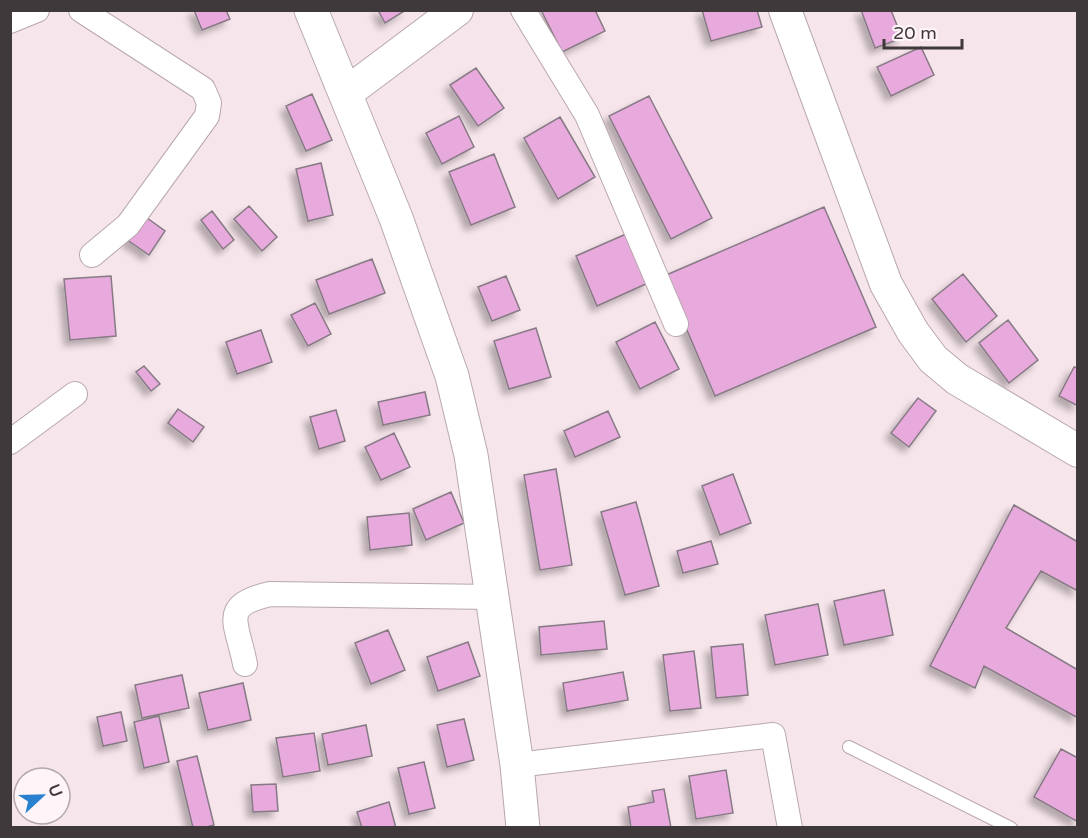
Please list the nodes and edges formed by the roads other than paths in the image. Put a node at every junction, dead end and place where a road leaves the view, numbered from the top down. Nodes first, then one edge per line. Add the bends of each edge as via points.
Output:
1 (37, 10) edge
2 (81, 10) edge
3 (311, 10) edge
4 (457, 10) edge
5 (523, 10) edge
6 (785, 10) edge
7 (10, 21) edge
8 (345, 94) junction
9 (92, 255) dead end
10 (676, 324) dead end
11 (75, 394) dead end
12 (10, 442) edge
13 (1077, 451) edge
14 (493, 597) junction
15 (245, 664) dead end
16 (849, 747) dead end
17 (517, 765) junction
18 (523, 828) edge
19 (790, 828) edge
20 (1011, 828) edge

1 - 7 street
2 - 9 street via 203,89 209,103 207,116 128,225
3 - 8 highway
4 - 8 street
5 - 10 street via 587,116
6 - 13 street via 886,284 913,332 933,359 957,379
8 - 14 highway via 452,376 471,455
11 - 12 street
14 - 15 street via 270,594 253,598 239,604 235,613
14 - 17 highway
16 - 20 lane
17 - 18 highway
17 - 19 street via 773,735

